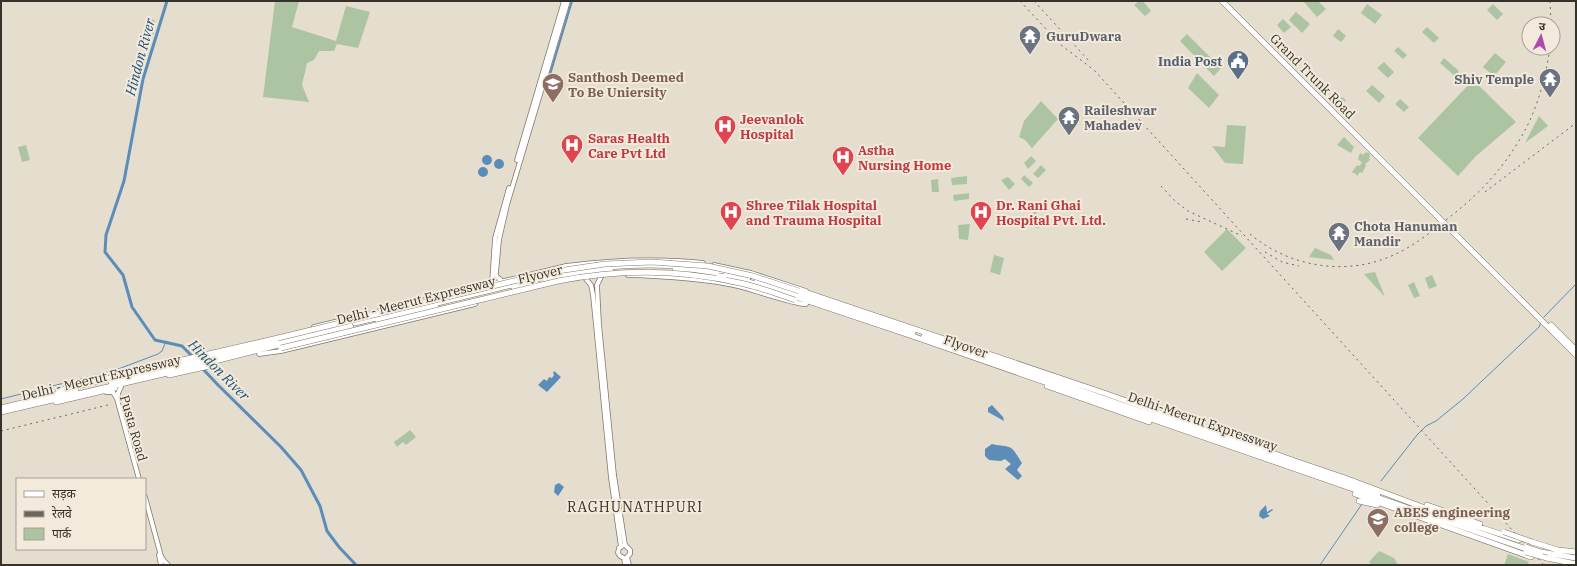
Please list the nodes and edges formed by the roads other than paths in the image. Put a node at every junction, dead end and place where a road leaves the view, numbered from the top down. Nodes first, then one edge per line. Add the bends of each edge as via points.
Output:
1 (564, 1) edge
2 (568, 1) edge
3 (1222, 1) edge
4 (1226, 1) edge
5 (531, 94) dead end
6 (536, 96) junction
7 (1390, 167) junction
8 (498, 238) junction
9 (538, 272) junction
10 (722, 272) junction
11 (601, 277) junction
12 (586, 278) junction
13 (502, 281) junction
14 (541, 282) junction
15 (720, 282) junction
16 (492, 283) junction
17 (808, 294) junction
18 (595, 295) junction
19 (822, 302) joint
20 (806, 304) junction
21 (838, 311) joint
22 (352, 322) junction
23 (355, 333) junction
24 (264, 341) junction
25 (1572, 348) edge
26 (259, 354) junction
27 (229, 355) junction
28 (1576, 355) edge
29 (179, 367) junction
30 (156, 373) junction
31 (1063, 386) junction
32 (118, 387) junction
33 (104, 391) junction
34 (1083, 393) junction
35 (1122, 400) junction
36 (1, 407) edge
37 (1114, 410) junction
38 (1, 414) edge
39 (139, 478) edge
40 (139, 478) edge
41 (1365, 497) junction
42 (146, 501) edge
43 (1360, 501) dead end
44 (1386, 506) junction
45 (146, 507) edge
46 (1412, 510) junction
47 (1421, 510) junction
48 (1466, 526) junction
49 (1534, 544) junction
50 (623, 546) junction
51 (1526, 549) junction
52 (1576, 552) edge
53 (1548, 560) junction
54 (1576, 560) edge
55 (161, 565) edge
56 (166, 565) edge
57 (625, 565) edge
58 (629, 565) edge
59 (1561, 565) edge

1 - 6 main road
2 - 8 main road
3 - 7 highway, Grand Trunk Road
4 - 7 highway, Grand Trunk Road
5 - 6 main road
6 - 8 main road
7 - 25 highway, bridge
8 - 13 main road via 496,276
8 - 16 main road
9 - 10 main road via 592,262 642,259 681,261
9 - 13 main road
9 - 14 main road
10 - 14 highway, Delhi - Meerut Expressway via 643,265 588,269
10 - 15 main road
10 - 17 main road via 771,279 805,290
10 - 19 highway, Delhi - Meerut Expressway via 767,283
10 - 21 highway, Delhi - Meerut Expressway
11 - 12 main road
11 - 15 main road via 664,276
11 - 18 main road via 596,285
12 - 14 main road
12 - 18 main road
13 - 16 main road
14 - 22 highway, Delhi - Meerut Expressway
14 - 23 main road
15 - 20 main road
16 - 22 main road
17 - 24 highway, Flyover, bridge via 752,276 708,266 664,262 605,264 551,272
17 - 31 highway, Flyover via 843,302 1051,376
18 - 50 main road
18 - 50 main road via 600,386 610,478
19 - 31 highway, Delhi-Meerut Expressway
20 - 26 highway, Flyover, bridge via 750,286 696,275 650,272 606,274 558,280
20 - 31 highway, Flyover via 1049,386
21 - 31 highway, Delhi-Meerut Expressway
22 - 23 main road
22 - 24 main road via 276,336
22 - 27 highway, Delhi - Meerut Expressway
23 - 26 main road
24 - 27 highway, Flyover
25 - 28 highway
26 - 27 highway, Flyover
27 - 29 highway, Delhi - Meerut Expressway
27 - 29 highway
29 - 30 highway, Delhi - Meerut Expressway
29 - 30 highway via 169,376
30 - 32 highway
30 - 36 highway
30 - 38 highway, Delhi - Meerut Expressway
31 - 34 highway, Delhi-Meerut Expressway
31 - 35 highway
31 - 37 highway
32 - 33 highway
32 - 39 main road, Pusta Road
33 - 38 highway
33 - 40 main road, Pusta Road via 115,395
34 - 35 highway via 1092,392
34 - 37 highway via 1085,397
34 - 46 highway, Delhi-Meerut Expressway
34 - 47 highway, Delhi-Meerut Expressway
35 - 47 highway via 1378,490
37 - 41 highway
41 - 44 highway
41 - 46 highway
42 - 56 main road
43 - 44 highway
44 - 47 highway
45 - 55 main road
46 - 47 highway, Delhi-Meerut Expressway
47 - 48 highway, Delhi-Meerut Expressway
47 - 48 highway, Delhi-Meerut Expressway via 1436,519
48 - 49 highway, bridge
48 - 49 highway, bridge via 1504,532
48 - 51 highway, Delhi-Meerut Expressway
48 - 53 highway via 1531,557
49 - 52 highway
49 - 54 highway
50 - 57 main road via 618,553 624,558
50 - 58 main road via 630,550 627,557
51 - 53 highway, bridge
51 - 54 highway, Delhi-Meerut Expressway, bridge
53 - 54 highway
53 - 59 highway

